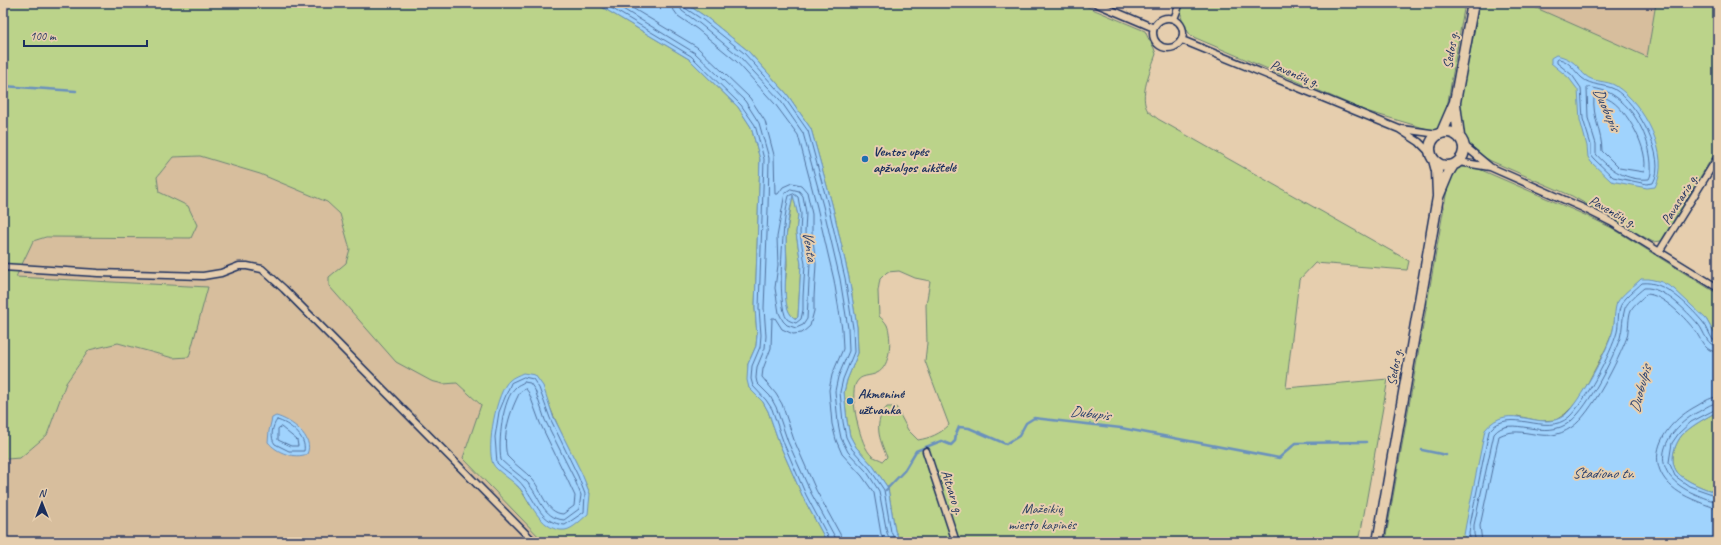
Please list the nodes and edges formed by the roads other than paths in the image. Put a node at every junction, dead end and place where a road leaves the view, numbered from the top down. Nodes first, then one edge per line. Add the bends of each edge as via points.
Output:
1 (1095, 3) edge
2 (1180, 3) edge
3 (1473, 3) edge
4 (1174, 19) junction
5 (1154, 28) junction
6 (1182, 40) junction
7 (1455, 102) junction
8 (1399, 129) junction
9 (1440, 133) junction
10 (1459, 136) junction
11 (1464, 146) junction
12 (1432, 156) junction
13 (1718, 158) edge
14 (1456, 163) junction
15 (1490, 167) junction
16 (1438, 197) junction
17 (1660, 252) junction
18 (3, 266) edge
19 (1718, 288) edge
20 (926, 451) dead end
21 (534, 542) edge
22 (956, 542) edge
23 (1378, 542) edge

1 - 5 street
2 - 4 street
3 - 7 main road, Sedos g.
4 - 5 street via 1164,18
4 - 6 street via 1181,25
5 - 6 street via 1153,37 1163,48 1176,46
6 - 8 street, Pavenčių g.
7 - 9 main road, Sedos g.
7 - 10 main road, Sedos g.
8 - 9 street, Pavenčių g.
8 - 12 street, Pavenčių g. via 1419,142
9 - 10 main road via 1451,132
9 - 12 main road via 1430,144
10 - 11 main road
11 - 14 main road via 1464,155
11 - 15 street, Pavenčių g.
12 - 14 main road via 1443,166
12 - 16 main road, Sedos g. via 1437,171
13 - 17 street, Pavasario g.
14 - 15 street, Pavenčių g.
14 - 16 main road, Sedos g. via 1448,173
15 - 17 street, Pavenčių g. via 1590,211
16 - 23 main road, Sedos g.
17 - 19 street, Pavenčių g.
18 - 21 street via 203,276 239,266 262,269
20 - 22 street, Aitvaro g.

